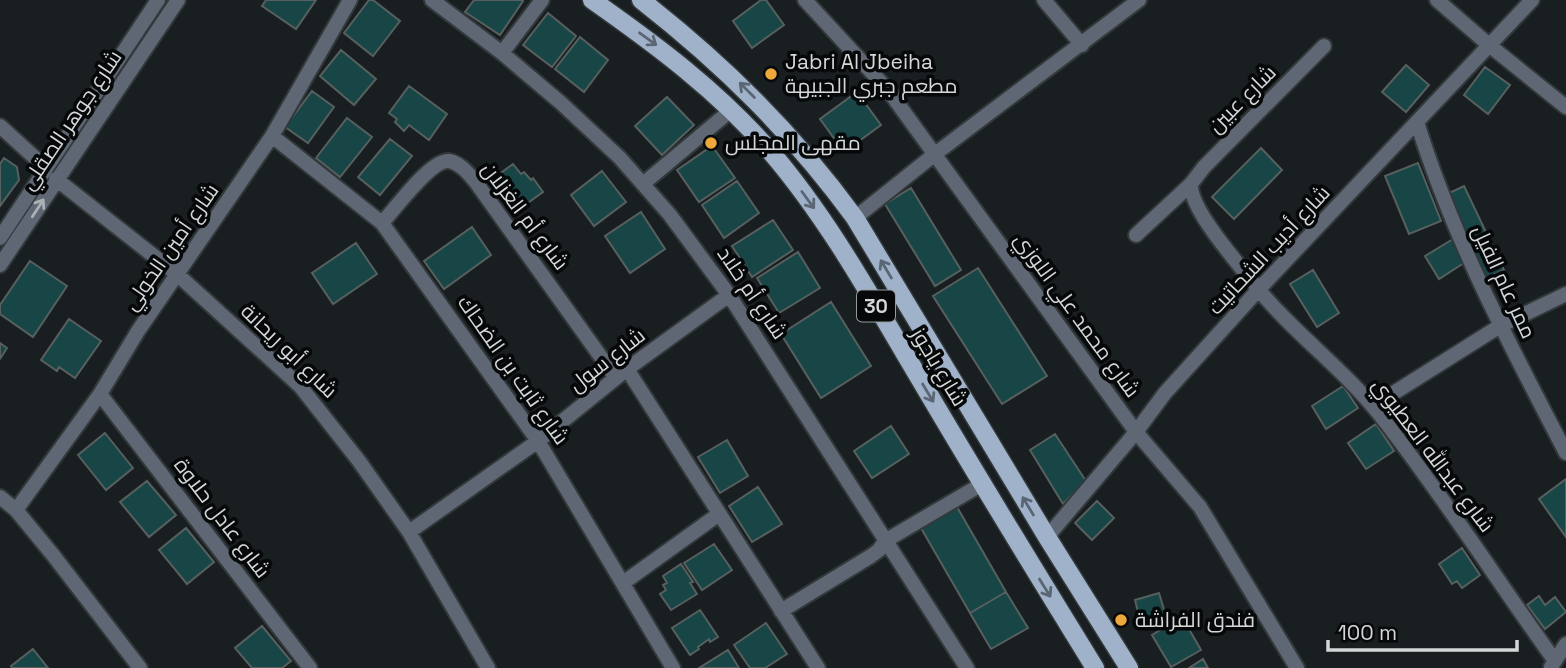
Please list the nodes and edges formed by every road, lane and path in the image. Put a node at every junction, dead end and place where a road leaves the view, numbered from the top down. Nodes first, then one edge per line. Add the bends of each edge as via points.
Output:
1 (158, 0) edge
2 (178, 0) edge
3 (350, 0) edge
4 (432, 0) edge
5 (542, 0) edge
6 (592, 0) edge
7 (642, 0) edge
8 (805, 0) edge
9 (1044, 0) edge
10 (1139, 0) edge
11 (1437, 0) edge
12 (1532, 0) edge
13 (1082, 45) junction
14 (1489, 45) junction
15 (1324, 46) dead end
16 (502, 53) junction
17 (1566, 107) edge
18 (730, 111) junction
19 (1417, 122) junction
20 (0, 126) edge
21 (272, 136) junction
22 (935, 154) junction
23 (45, 167) junction
24 (56, 179) junction
25 (644, 183) junction
26 (1191, 184) junction
27 (855, 218) junction
28 (383, 223) junction
29 (1136, 235) dead end
30 (0, 238) edge
31 (0, 265) edge
32 (178, 275) junction
33 (1259, 289) junction
34 (1566, 294) edge
35 (729, 295) junction
36 (1500, 326) junction
37 (621, 374) junction
38 (100, 394) junction
39 (1373, 406) junction
40 (1136, 432) junction
41 (538, 440) junction
42 (1566, 453) edge
43 (982, 484) junction
44 (0, 497) edge
45 (16, 510) junction
46 (719, 514) junction
47 (409, 532) junction
48 (1047, 537) junction
49 (885, 541) junction
50 (622, 583) junction
51 (781, 611) junction
52 (1566, 644) edge
53 (1552, 664) edge
54 (140, 668) edge
55 (310, 668) edge
56 (488, 668) edge
57 (673, 668) edge
58 (818, 668) edge
59 (967, 668) edge
60 (1094, 668) edge
61 (1129, 668) edge
62 (1297, 668) edge

1 - 23 street, شارع جوهر الصقلي
2 - 24 street, شارع جوهر الصقلي
3 - 21 street, شارع أمين الخولي
4 - 16 street, شارع أم خلاد
5 - 16 street
6 -> 18 main road, شارع ياجوز / 30 via 663,50
27 -> 7 main road, شارع ياجوز / 30 via 804,152 744,87
8 - 22 street, شارع محمد علي اللوزي via 888,90
9 - 13 street
10 - 13 street
11 - 14 street
12 - 14 street, شارع أديب الشحاتيت
13 - 22 street
14 - 17 street
14 - 19 street, شارع أديب الشحاتيت
15 - 26 street, شارع عبين
16 - 25 street, شارع أم خلاد
18 - 25 street
18 -> 43 main road, شارع ياجوز / 30 via 769,149 838,243
19 - 33 street, شارع أديب الشحاتيت
19 - 36 street, ممر عام الفيل via 1435,179
20 - 23 street
21 - 28 street, شارع ثابت بن الضحاك
21 - 32 street, شارع أمين الخولي
22 - 27 street
22 - 40 street, شارع محمد علي اللوزي
23 - 30 street, شارع جوهر الصقلي
31 -> 24 street, شارع جوهر الصقلي
24 - 32 street, شارع أبو ريحانة
25 - 35 street, شارع أم خلاد
26 - 29 street, شارع عبين
26 - 33 street via 1194,202
48 -> 27 main road, شارع ياجوز / 30
28 - 37 street, شارع أم الغزلان via 435,165 455,163 475,181
28 - 41 street, شارع ثابت بن الضحاك
32 - 38 street, شارع أمين الخولي
32 - 47 street, شارع أبو ريحانة via 300,386
33 - 39 street, شارع عبدالله العطيوي
33 - 40 street, شارع أديب الشحاتيت
34 - 36 street
35 - 37 street, شارع سول
35 - 49 street, شارع أم خلاد
36 - 39 street
36 - 42 street, ممر عام الفيل
37 - 41 street, شارع سول
37 - 46 street
38 - 45 street, شارع أمين الخولي
38 - 55 street, شارع عادل حلاوة
39 - 53 street, شارع عبدالله العطيوي via 1479,549
40 - 48 street, شارع أديب الشحاتيت
40 - 62 street, شارع محمد علي اللوزي via 1200,507
41 - 47 street, شارع سول
41 - 50 street, شارع ثابت بن الضحاك
43 - 49 street
43 -> 60 main road, شارع ياجوز / 30
44 - 45 street
45 - 54 street
46 - 50 street
46 - 51 street
47 - 56 street, شارع أبو ريحانة
48 - 61 main road, شارع ياجوز / 30
49 - 51 street via 871,556
49 - 59 street, شارع أم خلاد
50 - 57 street, شارع ثابت بن الضحاك
51 - 58 street
52 - 53 street

